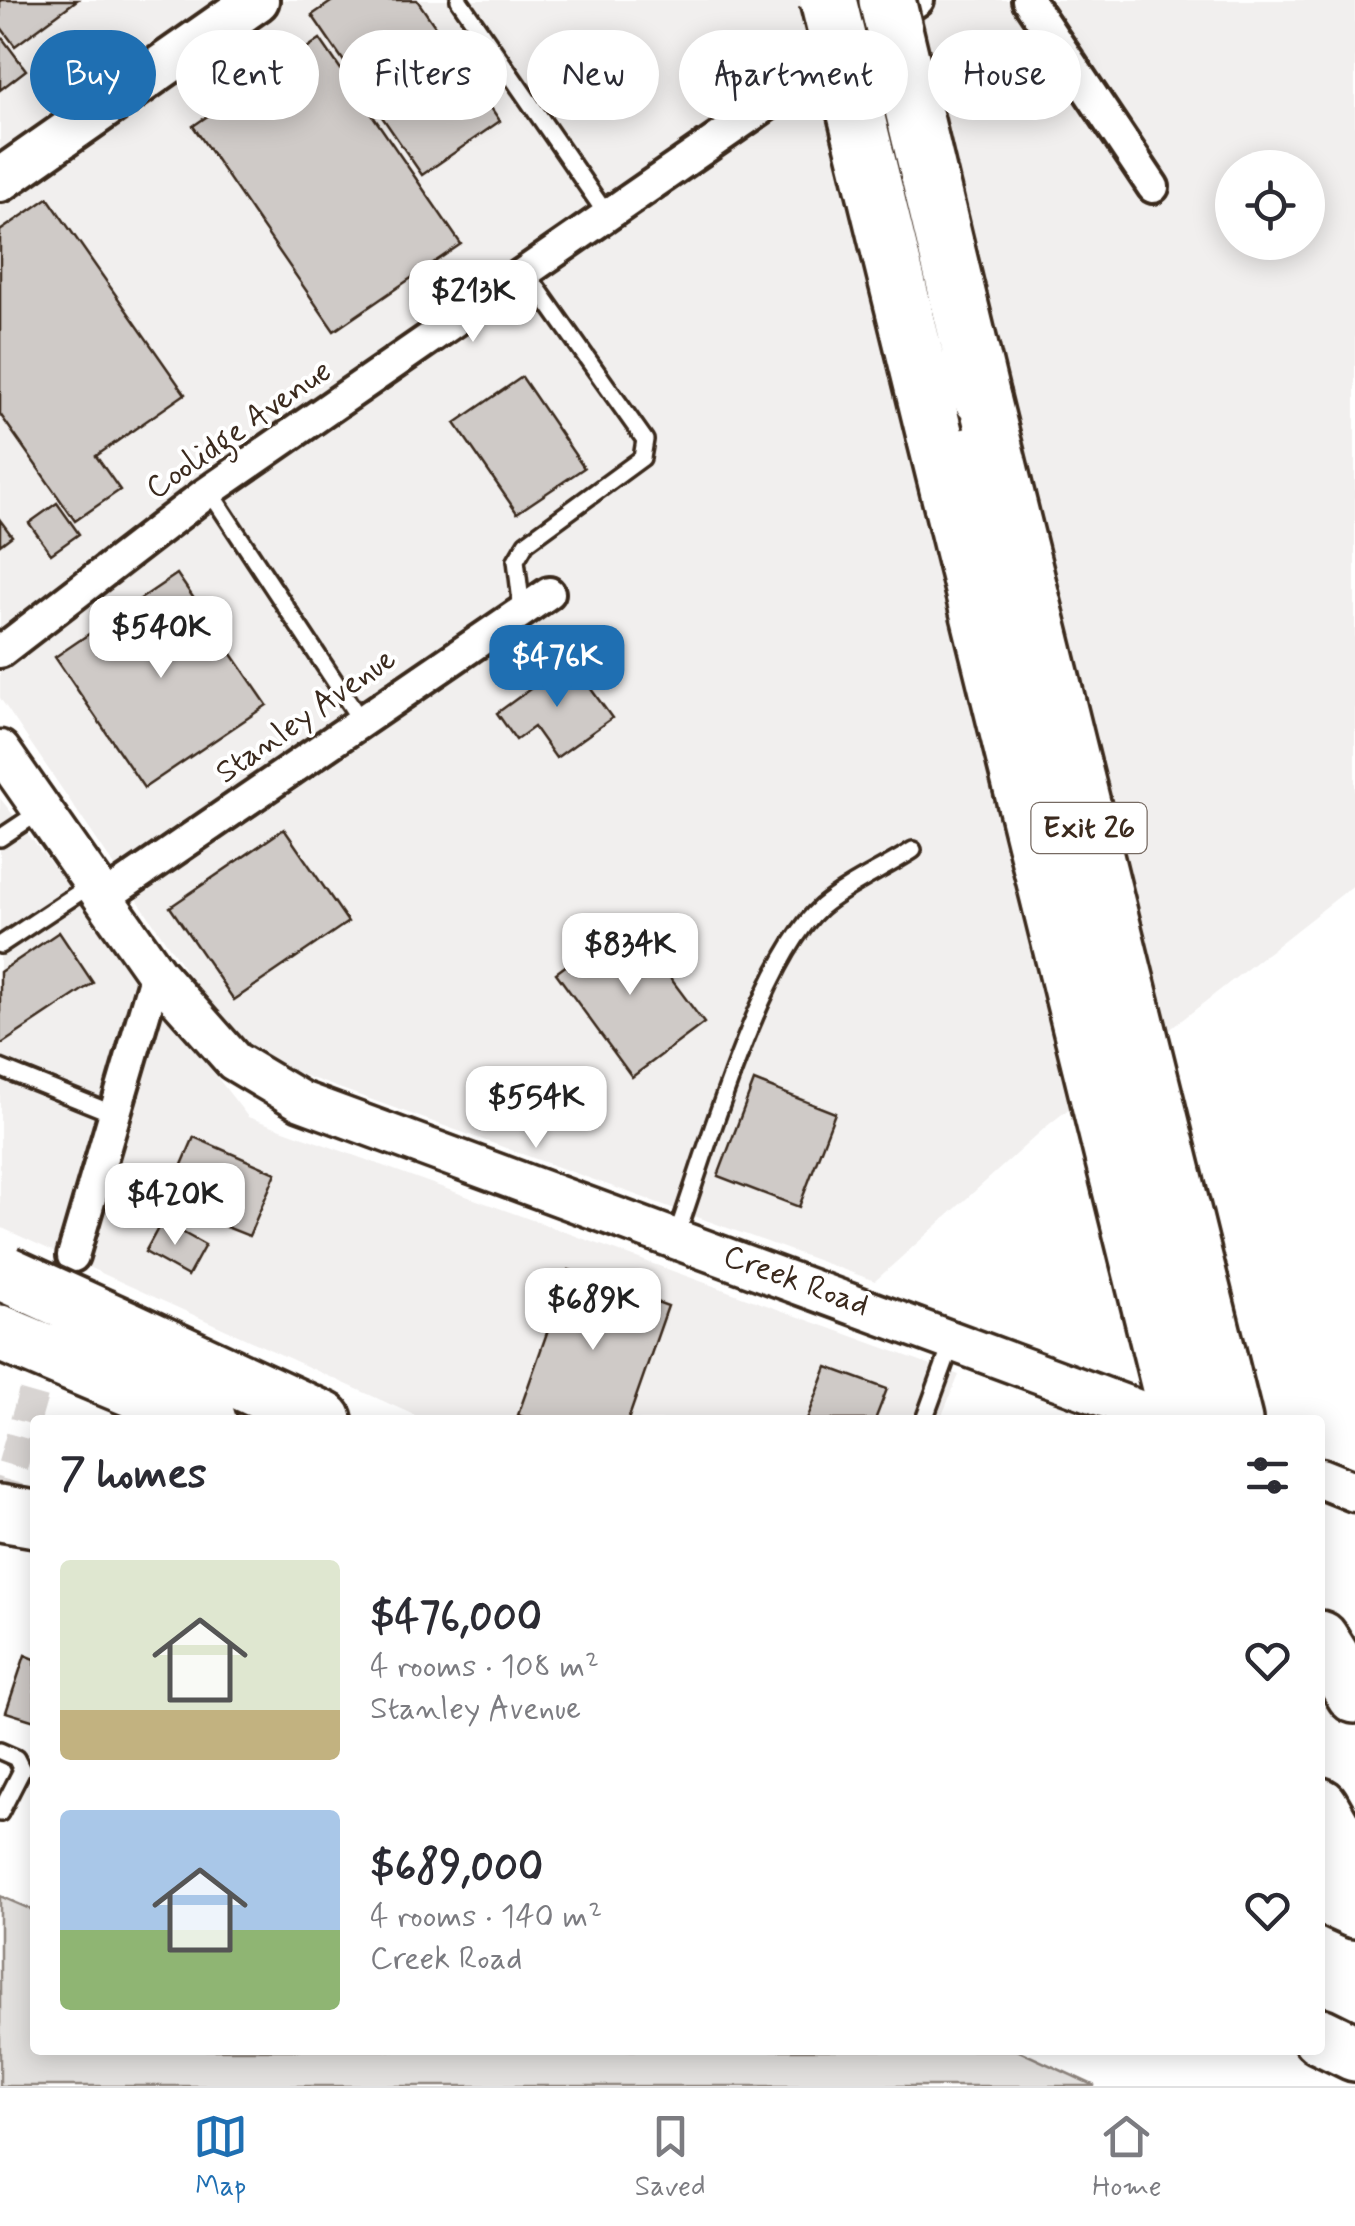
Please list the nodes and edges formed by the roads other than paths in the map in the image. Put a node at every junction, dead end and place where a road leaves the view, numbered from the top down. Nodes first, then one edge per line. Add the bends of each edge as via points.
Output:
1 (257, 0) edge
2 (458, 0) edge
3 (828, 0) edge
4 (886, 0) edge
5 (918, 0) edge
6 (1028, 0) edge
7 (0, 180) edge
8 (1153, 186) dead end
9 (608, 215) junction
10 (526, 272) junction
11 (210, 492) junction
12 (549, 593) dead end
13 (522, 610) junction
14 (0, 652) edge
15 (361, 721) junction
16 (0, 750) edge
17 (42, 810) junction
18 (0, 838) edge
19 (914, 850) dead end
20 (98, 891) junction
21 (0, 945) edge
22 (156, 973) junction
23 (0, 1068) edge
24 (114, 1114) junction
25 (676, 1238) junction
26 (73, 1256) dead end
27 (3, 1272) edge
28 (0, 1333) edge
29 (953, 1340) junction
30 (0, 1367) edge
31 (111, 1386) edge
32 (194, 1415) edge
33 (293, 1415) edge
34 (926, 1415) edge
35 (1153, 1415) edge
36 (1177, 1415) edge
37 (1233, 1415) edge
38 (1325, 1480) edge
39 (1355, 1492) edge
40 (0, 1512) edge
41 (30, 1518) edge
42 (1325, 1647) edge
43 (1355, 1694) edge
44 (0, 1751) edge
45 (0, 1813) edge
46 (1325, 1815) edge
47 (1355, 1867) edge
48 (1325, 1896) edge
49 (1355, 1910) edge
50 (1325, 2038) edge
51 (1355, 2053) edge

1 - 7 main road
2 - 9 lane
3 - 36 highway, bridge
4 - 37 highway, Exit 26, bridge
5 - 9 street, Coolidge Avenue
6 - 8 street
9 - 10 street, Coolidge Avenue
10 - 11 street, Coolidge Avenue
10 - 13 lane via 646,450 526,543 516,560
11 - 14 street, Coolidge Avenue
11 - 15 lane
12 - 13 street, Stanley Avenue
13 - 15 street, Stanley Avenue
15 - 20 street, Stanley Avenue
16 - 17 street, Creek Road
17 - 18 lane
17 - 20 street, Creek Road
19 - 25 lane via 822,907 790,944 764,997
20 - 21 lane
20 - 22 street, Creek Road
22 - 24 street
22 - 25 street, Creek Road via 234,1062 301,1101
23 - 24 lane
24 - 26 street
25 - 29 street, Creek Road
27 - 31 highway, bridge
28 - 31 highway, bridge
29 - 34 lane
29 - 35 street, Creek Road
30 - 31 highway
31 - 32 highway
31 - 33 highway
38 - 39 street
40 - 41 highway
42 - 43 highway
44 - 45 lane via 16,1758 22,1770
46 - 47 highway
48 - 49 highway
50 - 51 highway

